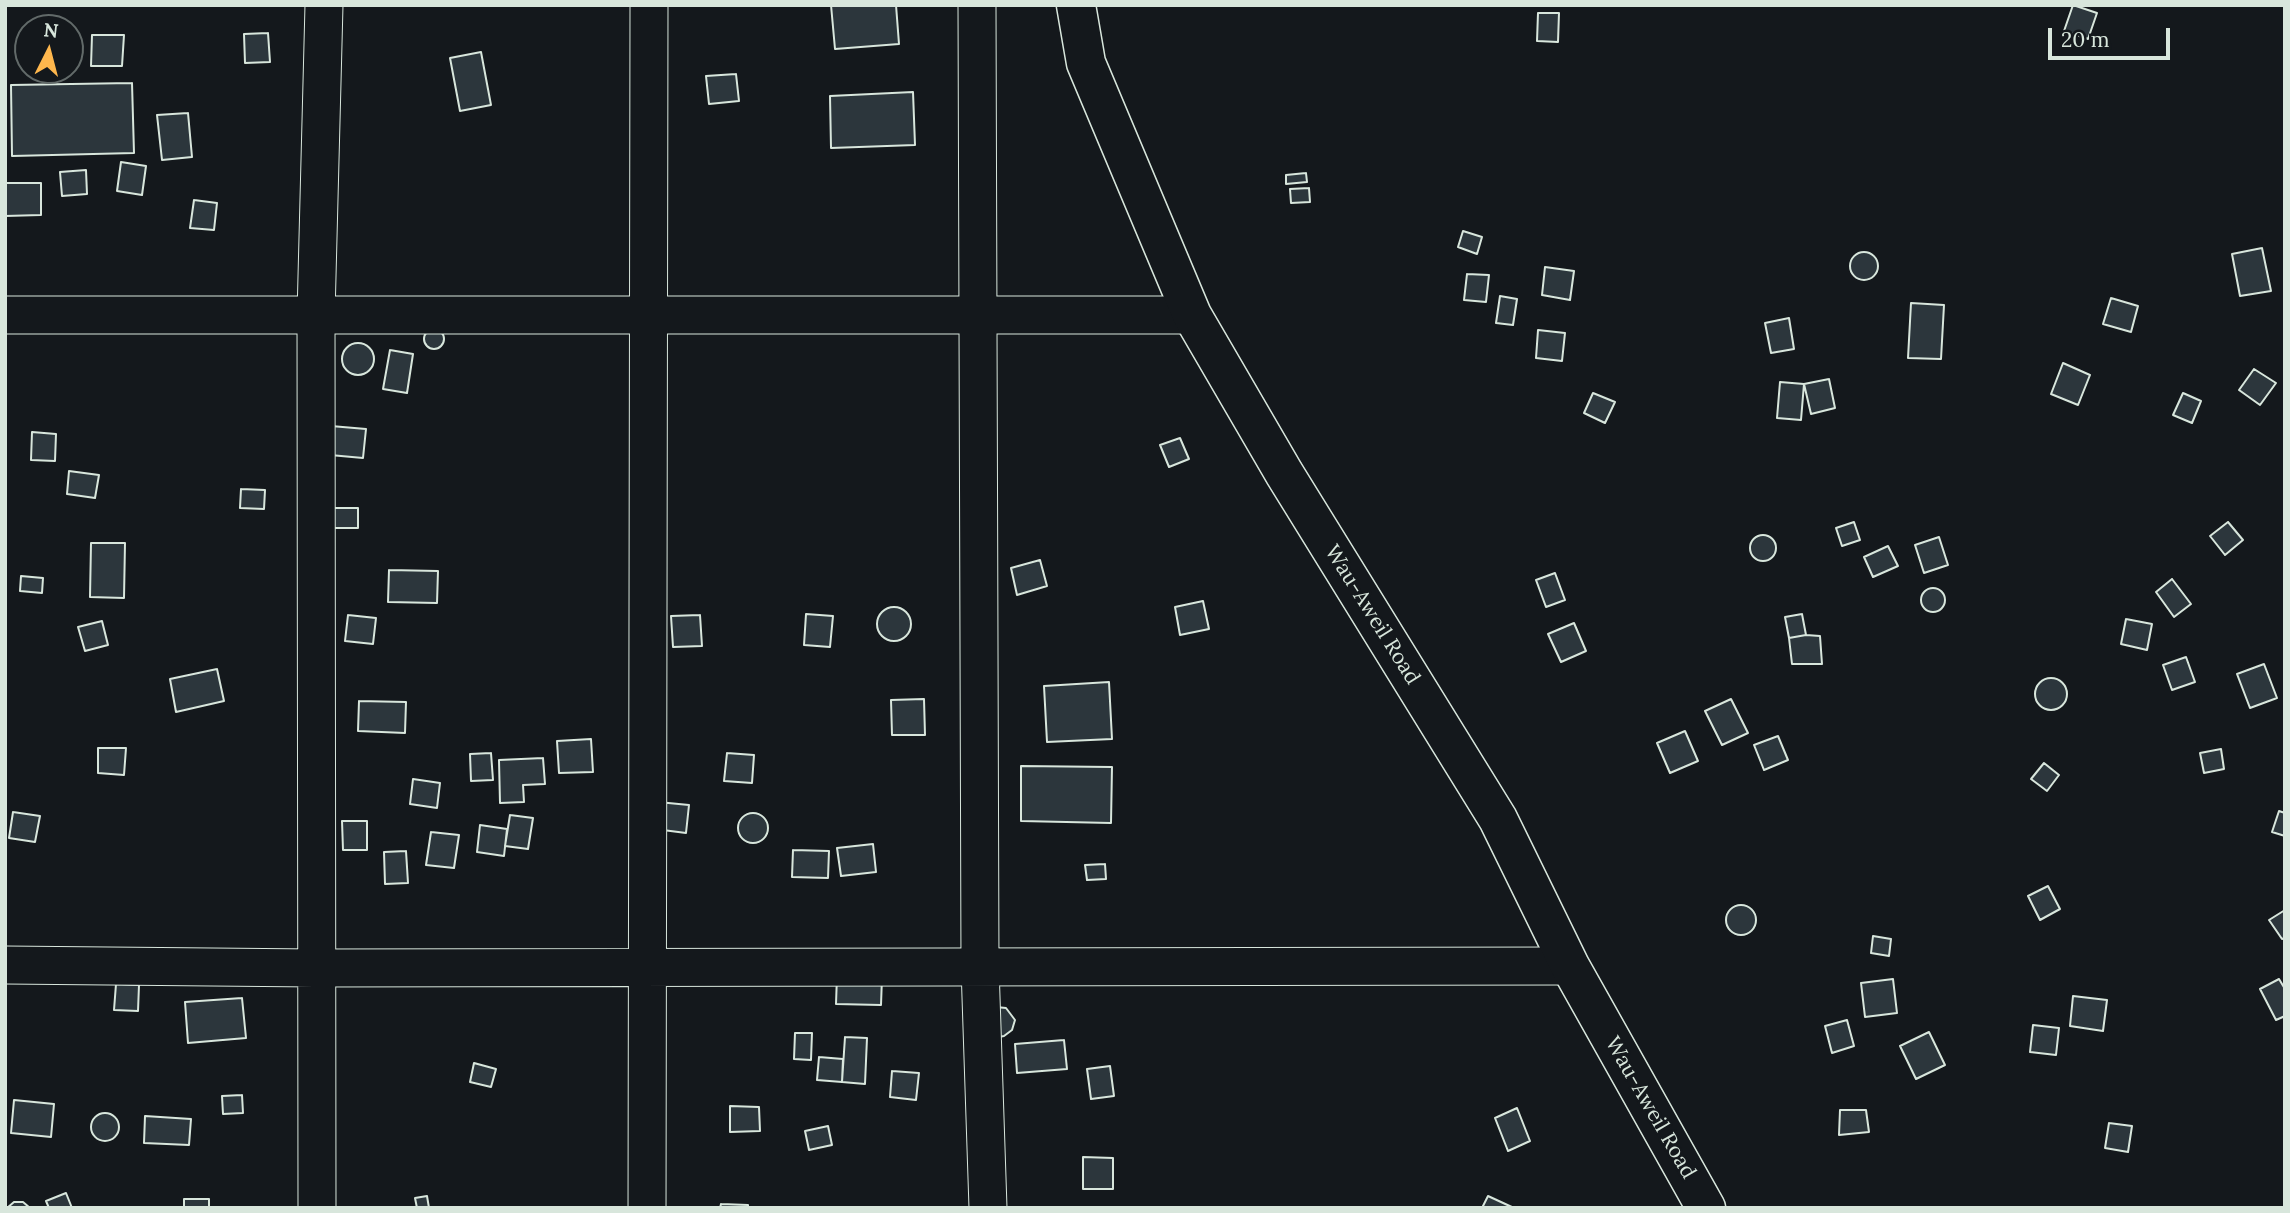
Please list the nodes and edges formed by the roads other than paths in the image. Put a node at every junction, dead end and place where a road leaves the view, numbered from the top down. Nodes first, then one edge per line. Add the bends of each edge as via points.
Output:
1 (324, 5) edge
2 (649, 5) edge
3 (977, 5) edge
4 (1076, 5) edge
5 (5, 315) edge
6 (316, 315) junction
7 (648, 315) junction
8 (980, 315) junction
9 (1192, 315) junction
10 (5, 965) edge
11 (1570, 966) junction
12 (980, 967) junction
13 (315, 968) junction
14 (647, 968) junction
15 (317, 1208) edge
16 (647, 1208) edge
17 (988, 1208) edge
18 (1706, 1208) edge

1 - 6 street
2 - 7 street
3 - 8 street
4 - 9 street, Wau-Aweil Road via 1086,64
5 - 6 street
6 - 7 street
6 - 13 street
7 - 8 street
7 - 14 street
8 - 9 street
8 - 12 street
9 - 11 street, Wau-Aweil Road via 1498,820
10 - 13 street
11 - 12 street
11 - 18 street, Wau-Aweil Road
12 - 14 street
12 - 17 street
13 - 14 street
13 - 15 street
14 - 16 street

